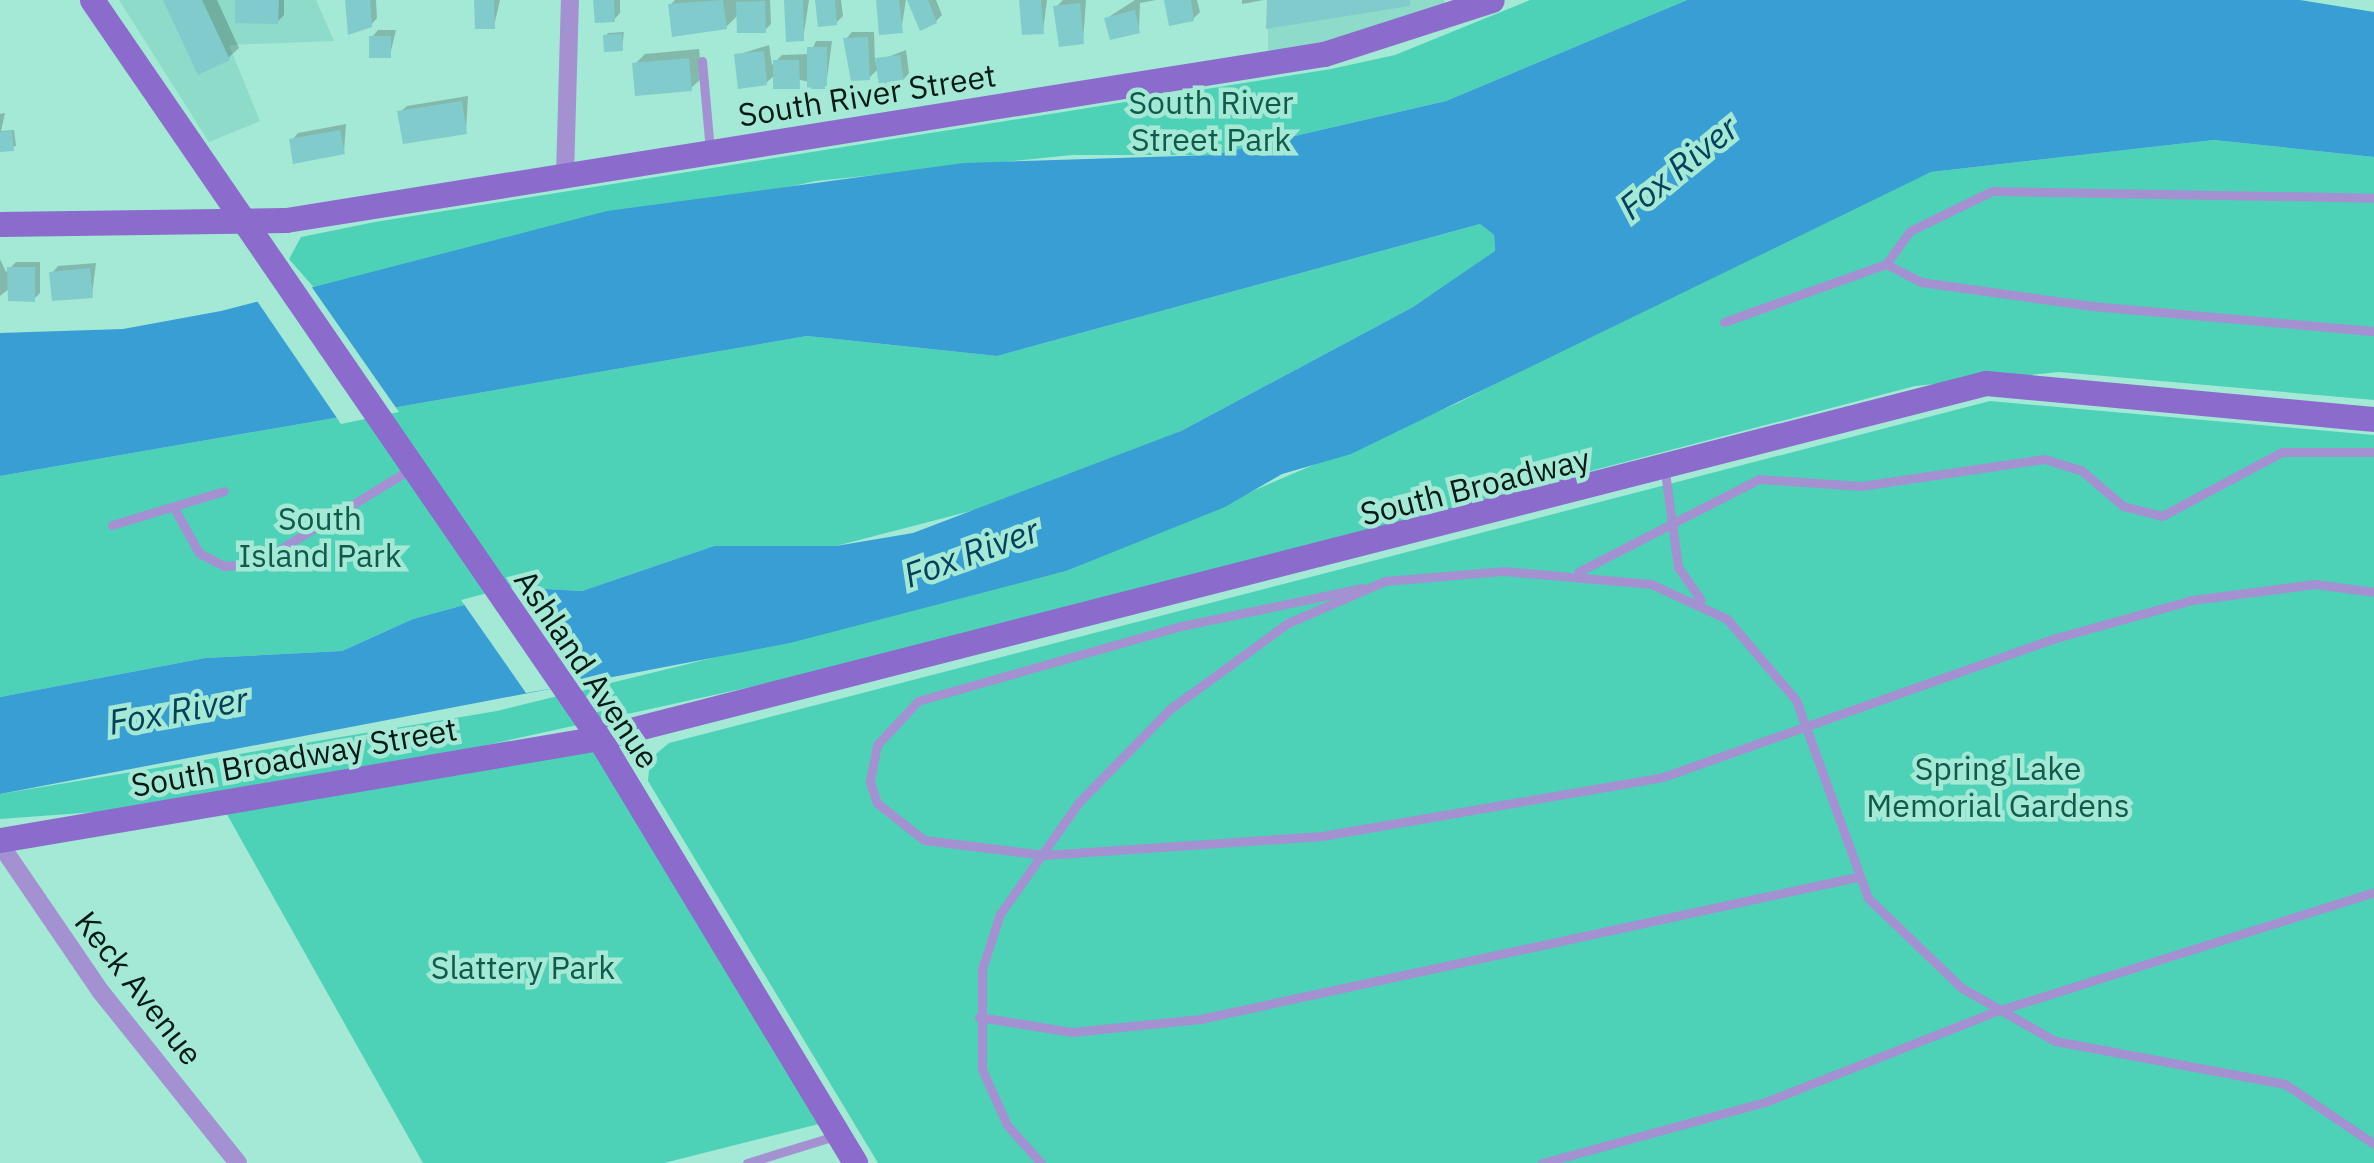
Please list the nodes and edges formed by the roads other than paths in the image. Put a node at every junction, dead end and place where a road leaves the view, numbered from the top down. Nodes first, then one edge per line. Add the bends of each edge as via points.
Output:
1 (92, 0) edge
2 (570, 0) edge
3 (1492, 0) edge
4 (1448, 9) edge
5 (702, 61) dead end
6 (710, 153) junction
7 (566, 176) junction
8 (2374, 198) edge
9 (0, 224) edge
10 (246, 224) junction
11 (1886, 264) junction
12 (1724, 322) dead end
13 (2374, 330) edge
14 (2374, 419) edge
15 (2374, 452) edge
16 (412, 467) junction
17 (1665, 472) junction
18 (224, 491) dead end
19 (174, 508) junction
20 (1674, 522) junction
21 (112, 525) dead end
22 (1576, 573) junction
23 (1362, 588) junction
24 (2374, 592) edge
25 (1705, 606) junction
26 (1811, 730) junction
27 (599, 738) junction
28 (0, 842) edge
29 (1044, 855) junction
30 (1858, 876) junction
31 (2374, 892) edge
32 (1997, 1011) junction
33 (979, 1017) junction
34 (839, 1135) junction
35 (2374, 1144) edge
36 (238, 1163) edge
37 (747, 1163) edge
38 (855, 1163) edge
39 (1040, 1163) edge
40 (1542, 1163) edge

1 - 10 street, Ashland Avenue
2 - 7 street
3 - 4 street, South River Street
4 - 6 street, South River Street via 1324,54
5 - 6 lane
6 - 7 street, South River Street
7 - 10 street, South River Street
8 - 11 lane via 1992,191 1910,231
9 - 10 street, South River Street
10 - 16 street, Ashland Avenue
11 - 12 lane
11 - 13 lane via 1920,282 2092,306
14 - 17 street, South Broadway via 1986,384
15 - 20 lane via 2282,452 2162,516 2122,506 2081,470 2044,459 1860,486 1759,479
16 - 19 lane via 256,564 224,566 199,553
16 - 27 street, Ashland Avenue
17 - 20 lane
17 - 27 street, South Broadway
18 - 19 lane
19 - 21 lane
20 - 22 lane
20 - 25 lane via 1678,567
22 - 23 lane via 1444,573
22 - 25 lane via 1652,584
23 - 29 lane via 1247,649 1170,709 1079,802
23 - 29 lane via 968,683 918,700 888,727 870,782 904,831
24 - 26 lane via 2275,587 2148,611
25 - 26 lane via 1766,657
26 - 29 lane via 1663,777 1471,814 1250,844
26 - 30 lane
27 - 28 street, South Broadway Street
27 - 34 street, Ashland Avenue
28 - 36 street, Keck Avenue via 101,992
29 - 33 lane via 989,939
30 - 32 lane via 1906,942
30 - 33 lane via 1294,1004 1072,1032
31 - 32 lane
32 - 35 lane via 2070,1045 2285,1084
32 - 40 lane via 1768,1100
33 - 39 lane via 992,1096
34 - 37 lane
34 - 38 street, Ashland Avenue

